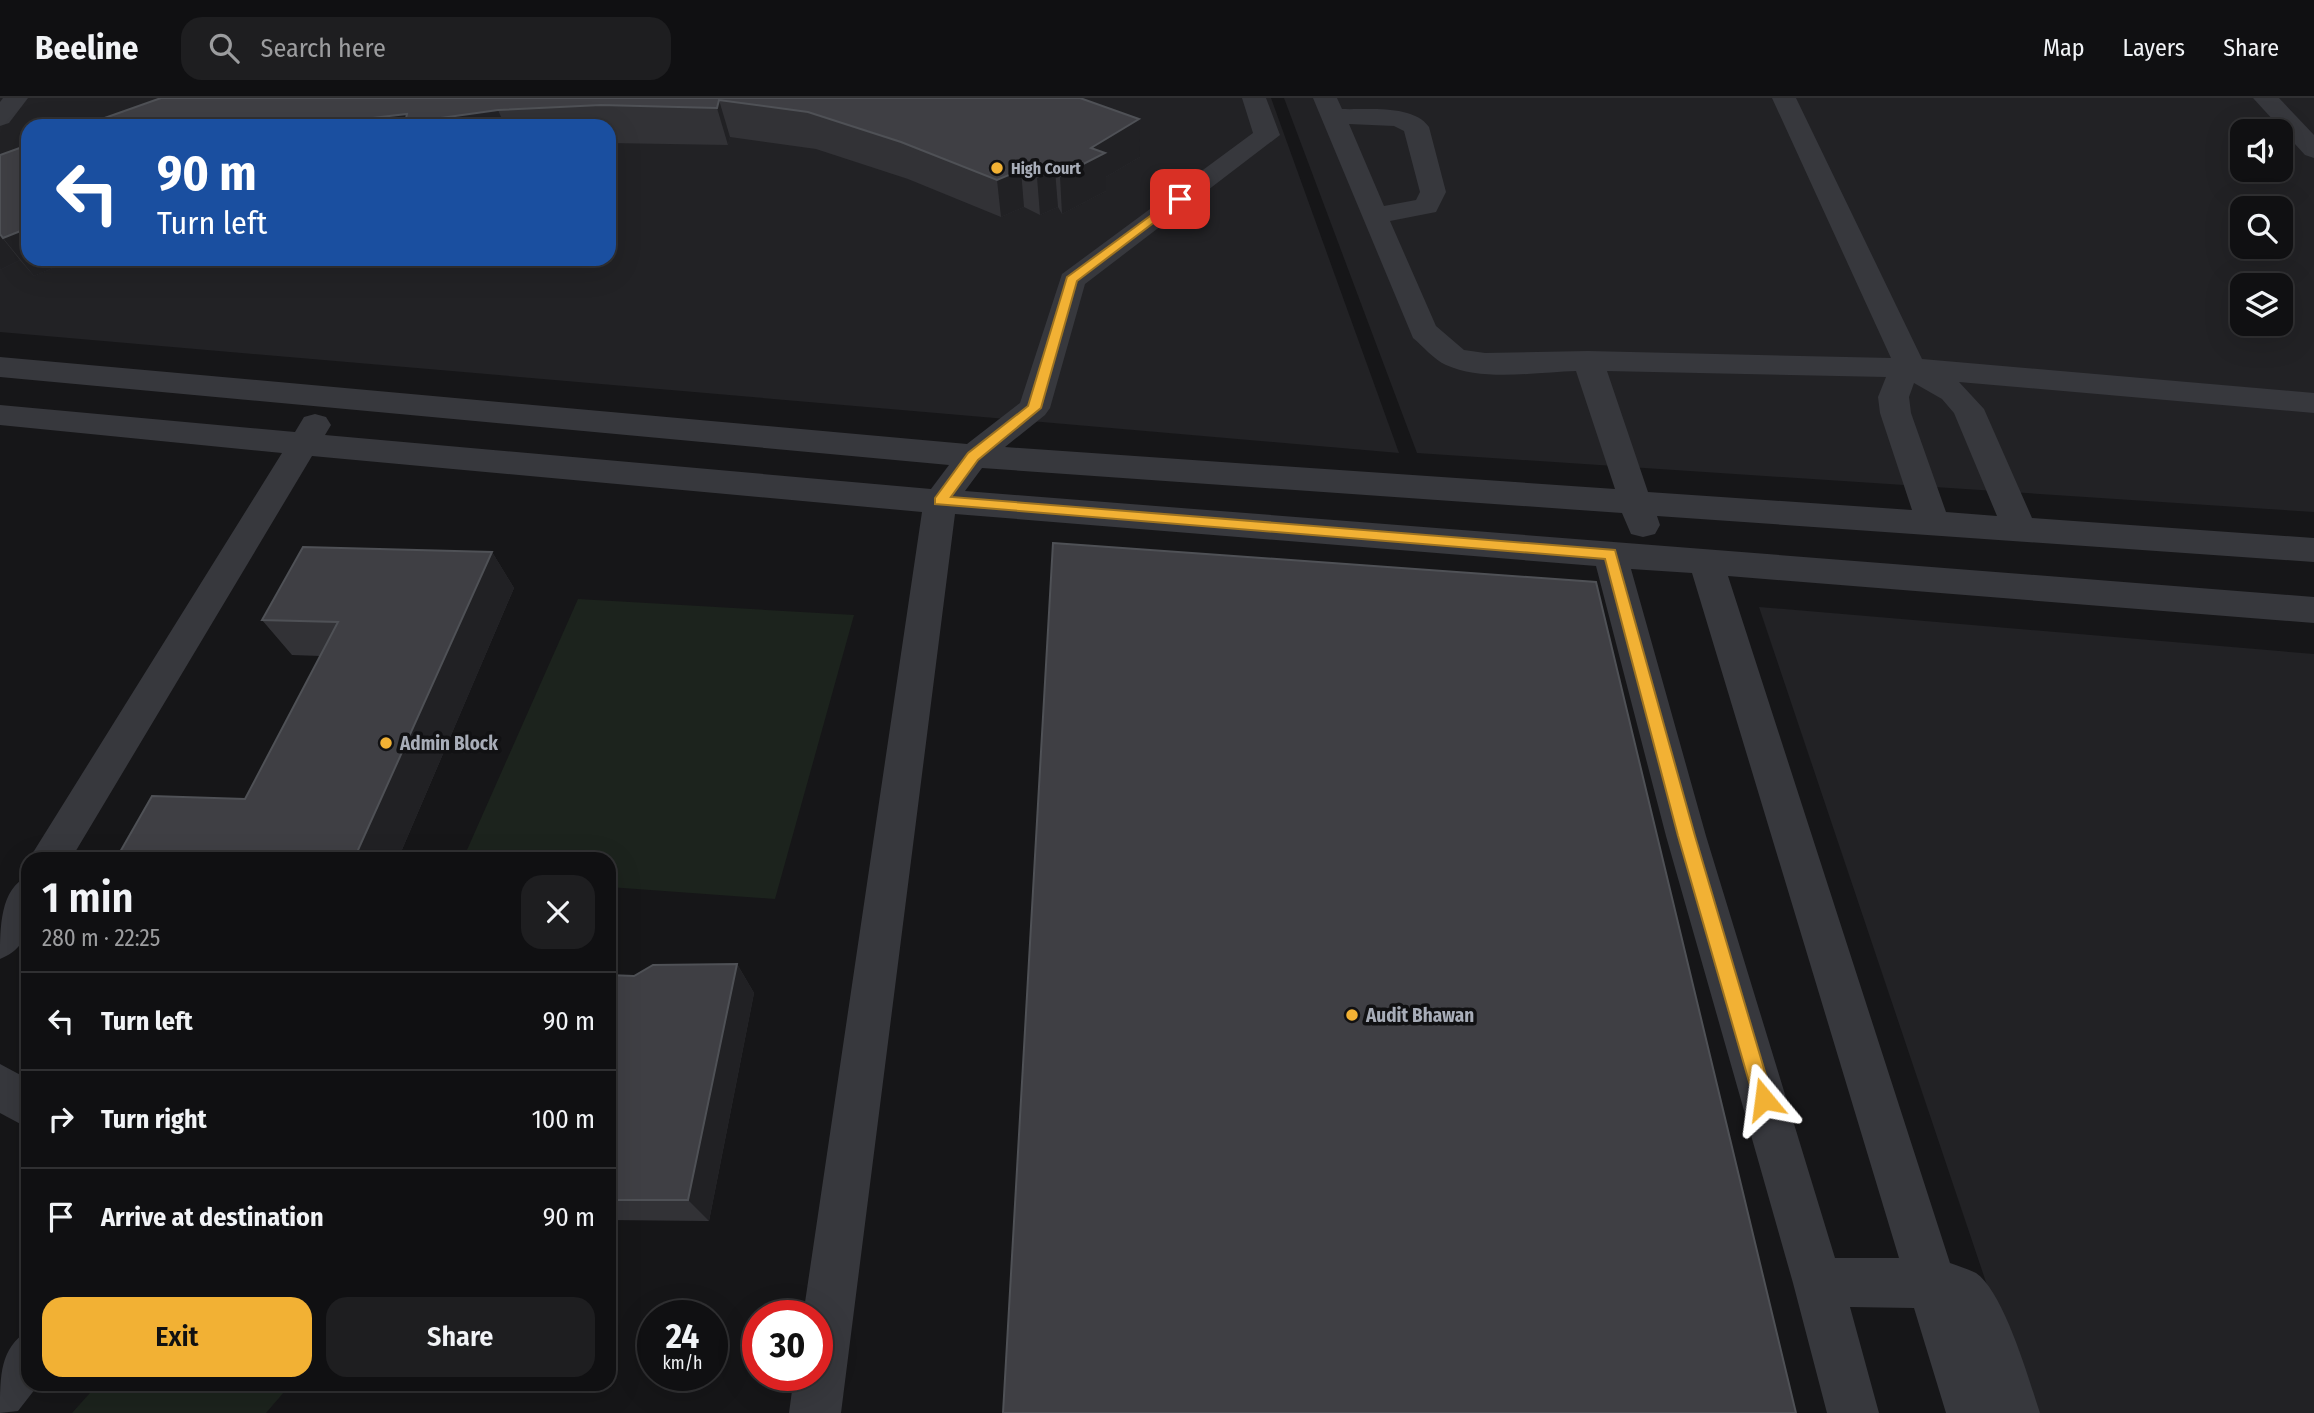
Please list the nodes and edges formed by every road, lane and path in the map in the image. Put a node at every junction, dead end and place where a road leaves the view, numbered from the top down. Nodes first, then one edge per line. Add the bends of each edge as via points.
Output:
1 (16, 98) edge
2 (1254, 98) edge
3 (1784, 98) edge
4 (2264, 98) edge
5 (1329, 107) edge
6 (0, 117) edge
7 (2314, 150) edge
8 (1374, 216) junction
9 (1588, 361) junction
10 (0, 367) edge
11 (1910, 368) junction
12 (334, 397) junction
13 (2314, 403) edge
14 (0, 415) edge
15 (303, 444) junction
16 (973, 456) junction
17 (940, 501) junction
18 (1636, 503) junction
19 (1934, 523) junction
20 (2020, 529) junction
21 (2314, 550) edge
22 (1631, 555) junction
23 (1706, 562) junction
24 (2314, 610) edge
25 (53, 852) edge
26 (21, 906) edge
27 (0, 940) edge
28 (0, 1087) edge
29 (21, 1101) edge
30 (1818, 1283) junction
31 (1932, 1284) junction
32 (21, 1366) edge
33 (0, 1393) edge
34 (815, 1413) edge
35 (1853, 1413) edge
36 (1972, 1413) edge
37 (2014, 1413) edge

1 - 6 street
2 - 16 street via 1267,135 1072,280 1034,408
3 - 11 street
4 - 7 street
5 - 8 street
5 - 8 street via 1399,119 1416,127 1433,192 1426,206
8 - 9 street via 1423,331 1455,358 1485,363
9 - 11 street
9 - 18 street
10 - 12 street
11 - 13 street
11 - 19 street via 1895,387 1895,409 1905,450
11 - 20 street via 1953,392 1968,409
12 - 15 street
12 - 16 street
14 - 15 street
15 - 17 street
15 - 25 street
16 - 17 street
16 - 18 street
17 - 22 street
17 - 34 street
18 - 19 street
18 - 22 street
19 - 20 street
20 - 21 street
22 - 23 street
22 - 30 street via 1686,836
23 - 24 street
23 - 31 street
26 - 27 street
28 - 29 street
30 - 31 street
30 - 35 street
31 - 36 street
31 - 37 street via 1958,1292 1981,1321
32 - 33 street

